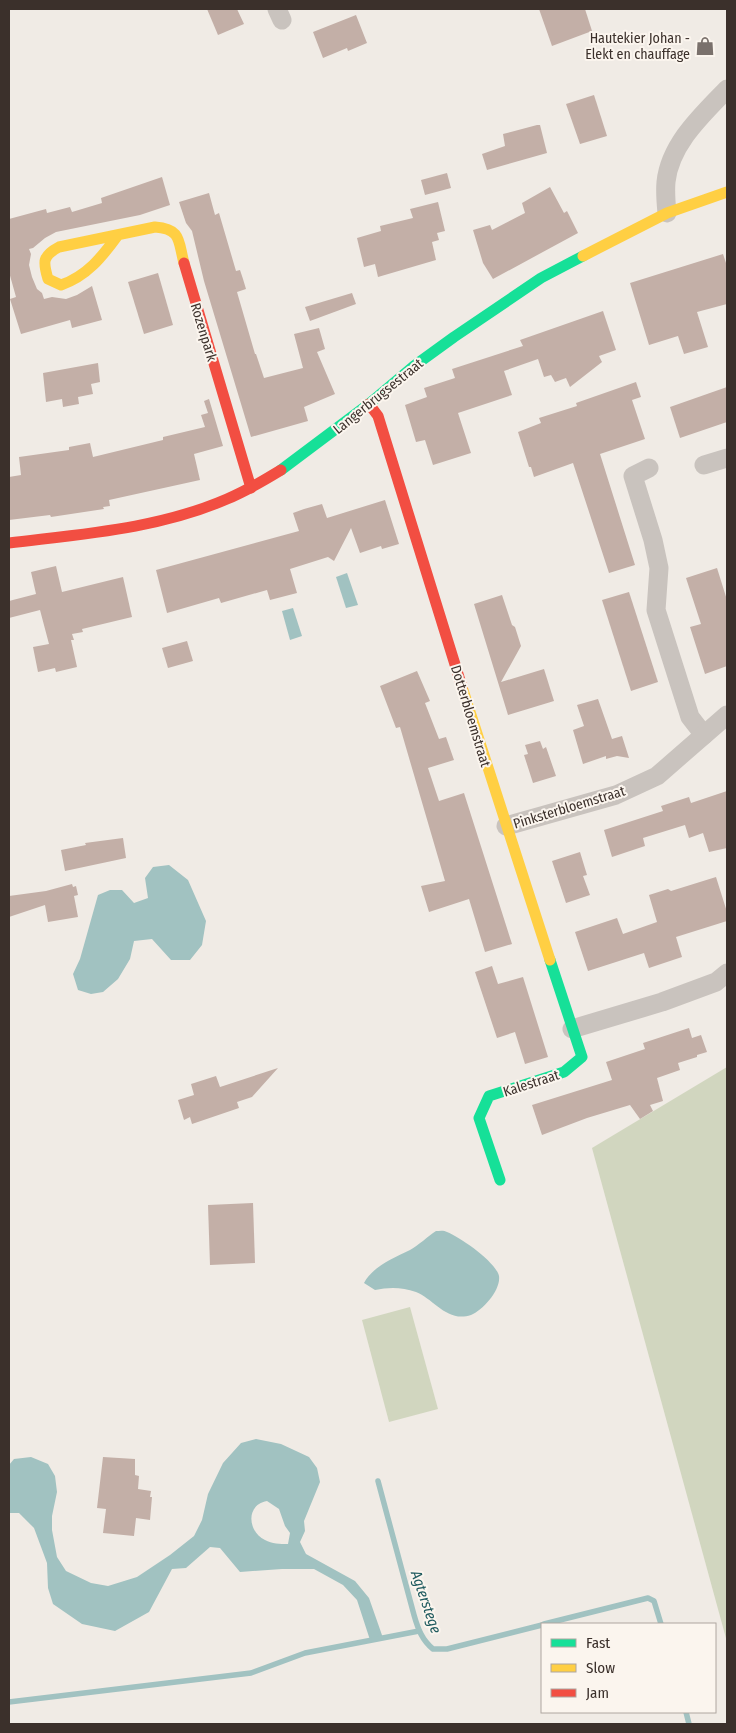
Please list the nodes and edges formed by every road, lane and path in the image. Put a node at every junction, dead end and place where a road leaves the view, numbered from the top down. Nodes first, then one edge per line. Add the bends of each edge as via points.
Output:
1 (727, 89) edge
2 (727, 192) edge
3 (667, 214) junction
4 (118, 235) junction
5 (369, 404) junction
6 (727, 458) edge
7 (704, 465) dead end
8 (649, 468) dead end
9 (251, 488) junction
10 (9, 543) edge
11 (727, 715) edge
12 (704, 735) junction
13 (506, 826) junction
14 (727, 973) edge
15 (572, 1029) junction
16 (500, 1180) dead end

1 - 3 street via 690,128 678,148 666,181
2 - 3 street, Langerbrugsestraat
3 - 5 street, Langerbrugsestraat via 541,278 414,366
4 - 4 street, Rozenpark via 47,252 44,268 48,279 61,285 82,276 101,259
4 - 9 street, Rozenpark via 155,227 168,228 177,235
5 - 9 street, Langerbrugsestraat via 288,466
5 - 13 street, Dotterbloemstraat via 378,416
6 - 7 street
8 - 12 street via 633,476 659,568 656,610 690,717
9 - 10 street, Langerbrugsestraat via 215,504 147,524
11 - 12 street, Pinksterbloemstraat
12 - 13 street, Pinksterbloemstraat via 649,780 616,794
13 - 15 street, Dotterbloemstraat
14 - 15 street via 707,986
15 - 16 street, Kalestraat via 582,1057 564,1072 489,1096 479,1118

